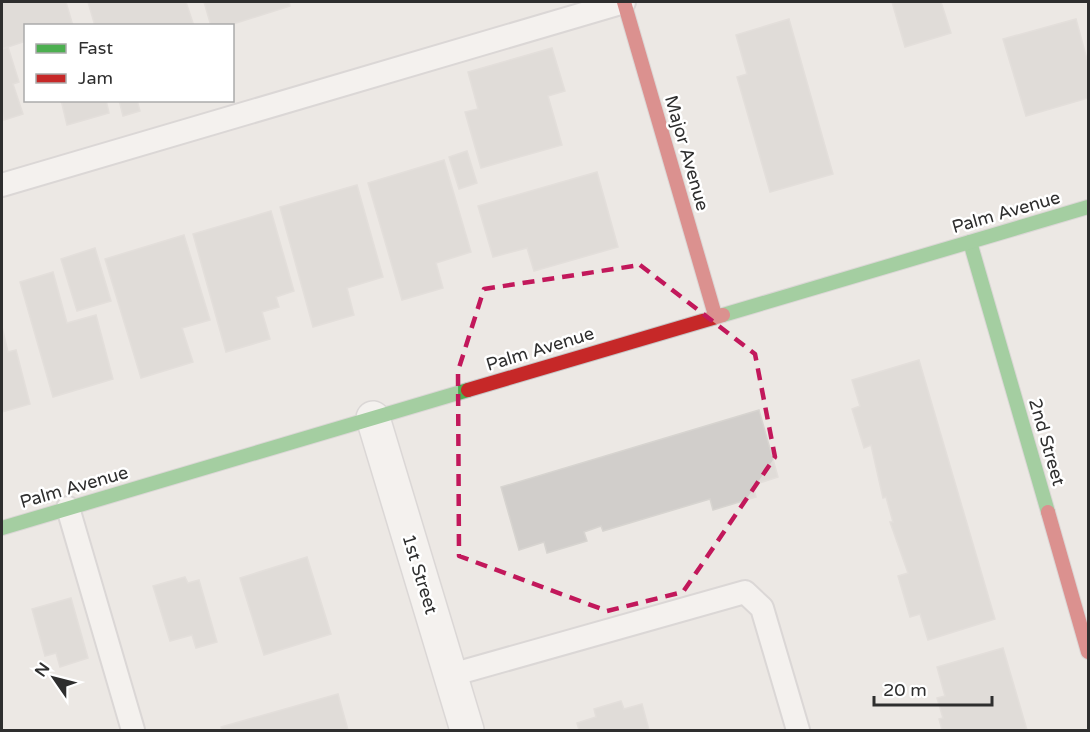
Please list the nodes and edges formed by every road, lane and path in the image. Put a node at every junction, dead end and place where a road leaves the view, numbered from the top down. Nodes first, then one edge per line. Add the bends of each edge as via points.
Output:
1 (624, 2) edge
2 (2, 184) edge
3 (1089, 207) edge
4 (970, 242) junction
5 (716, 315) junction
6 (373, 418) junction
7 (68, 508) junction
8 (2, 528) edge
9 (1089, 652) edge
10 (451, 675) junction
11 (133, 730) edge
12 (467, 730) edge
13 (798, 730) edge

1 - 2 lane
1 - 5 street, Major Avenue
3 - 4 street, Palm Avenue
4 - 5 street, Palm Avenue
4 - 9 street, 2nd Street
5 - 6 street, Palm Avenue
6 - 7 street, Palm Avenue
6 - 10 street, 1st Street
7 - 8 street, Palm Avenue
7 - 11 lane
10 - 12 street, 1st Street
10 - 13 lane via 745,592 762,608

